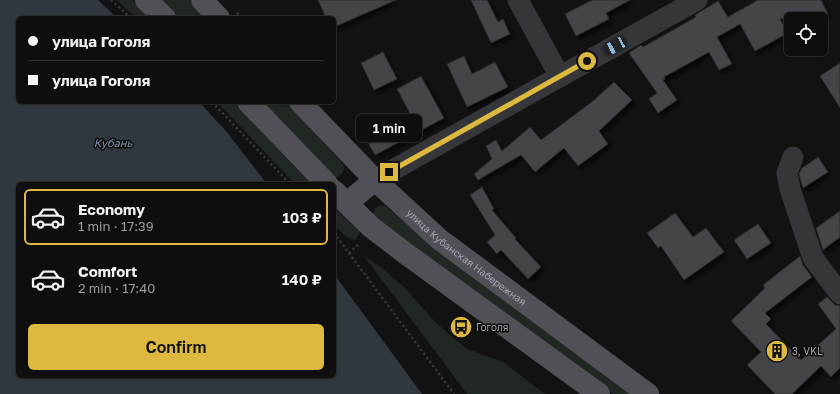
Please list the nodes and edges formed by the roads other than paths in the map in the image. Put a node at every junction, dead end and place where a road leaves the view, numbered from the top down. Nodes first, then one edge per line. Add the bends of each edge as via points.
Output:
1 (146, 0) edge
2 (202, 0) edge
3 (518, 0) edge
4 (697, 0) edge
5 (163, 16) edge
6 (217, 16) edge
7 (560, 76) junction
8 (250, 104) edge
9 (302, 104) edge
10 (793, 157) dead end
11 (375, 180) junction
12 (326, 182) edge
13 (340, 197) edge
14 (840, 294) edge
15 (600, 394) edge
16 (648, 394) edge

1 - 5 main road
2 - 6 main road
3 - 7 street
4 - 7 street
7 - 11 street
8 - 12 main road
9 - 11 main road, улица Кубанская Набережная
10 - 14 street via 787,173 813,258
11 - 13 main road
11 - 16 main road, улица Кубанская Набережная via 439,238
13 - 15 main road via 371,227 405,253

